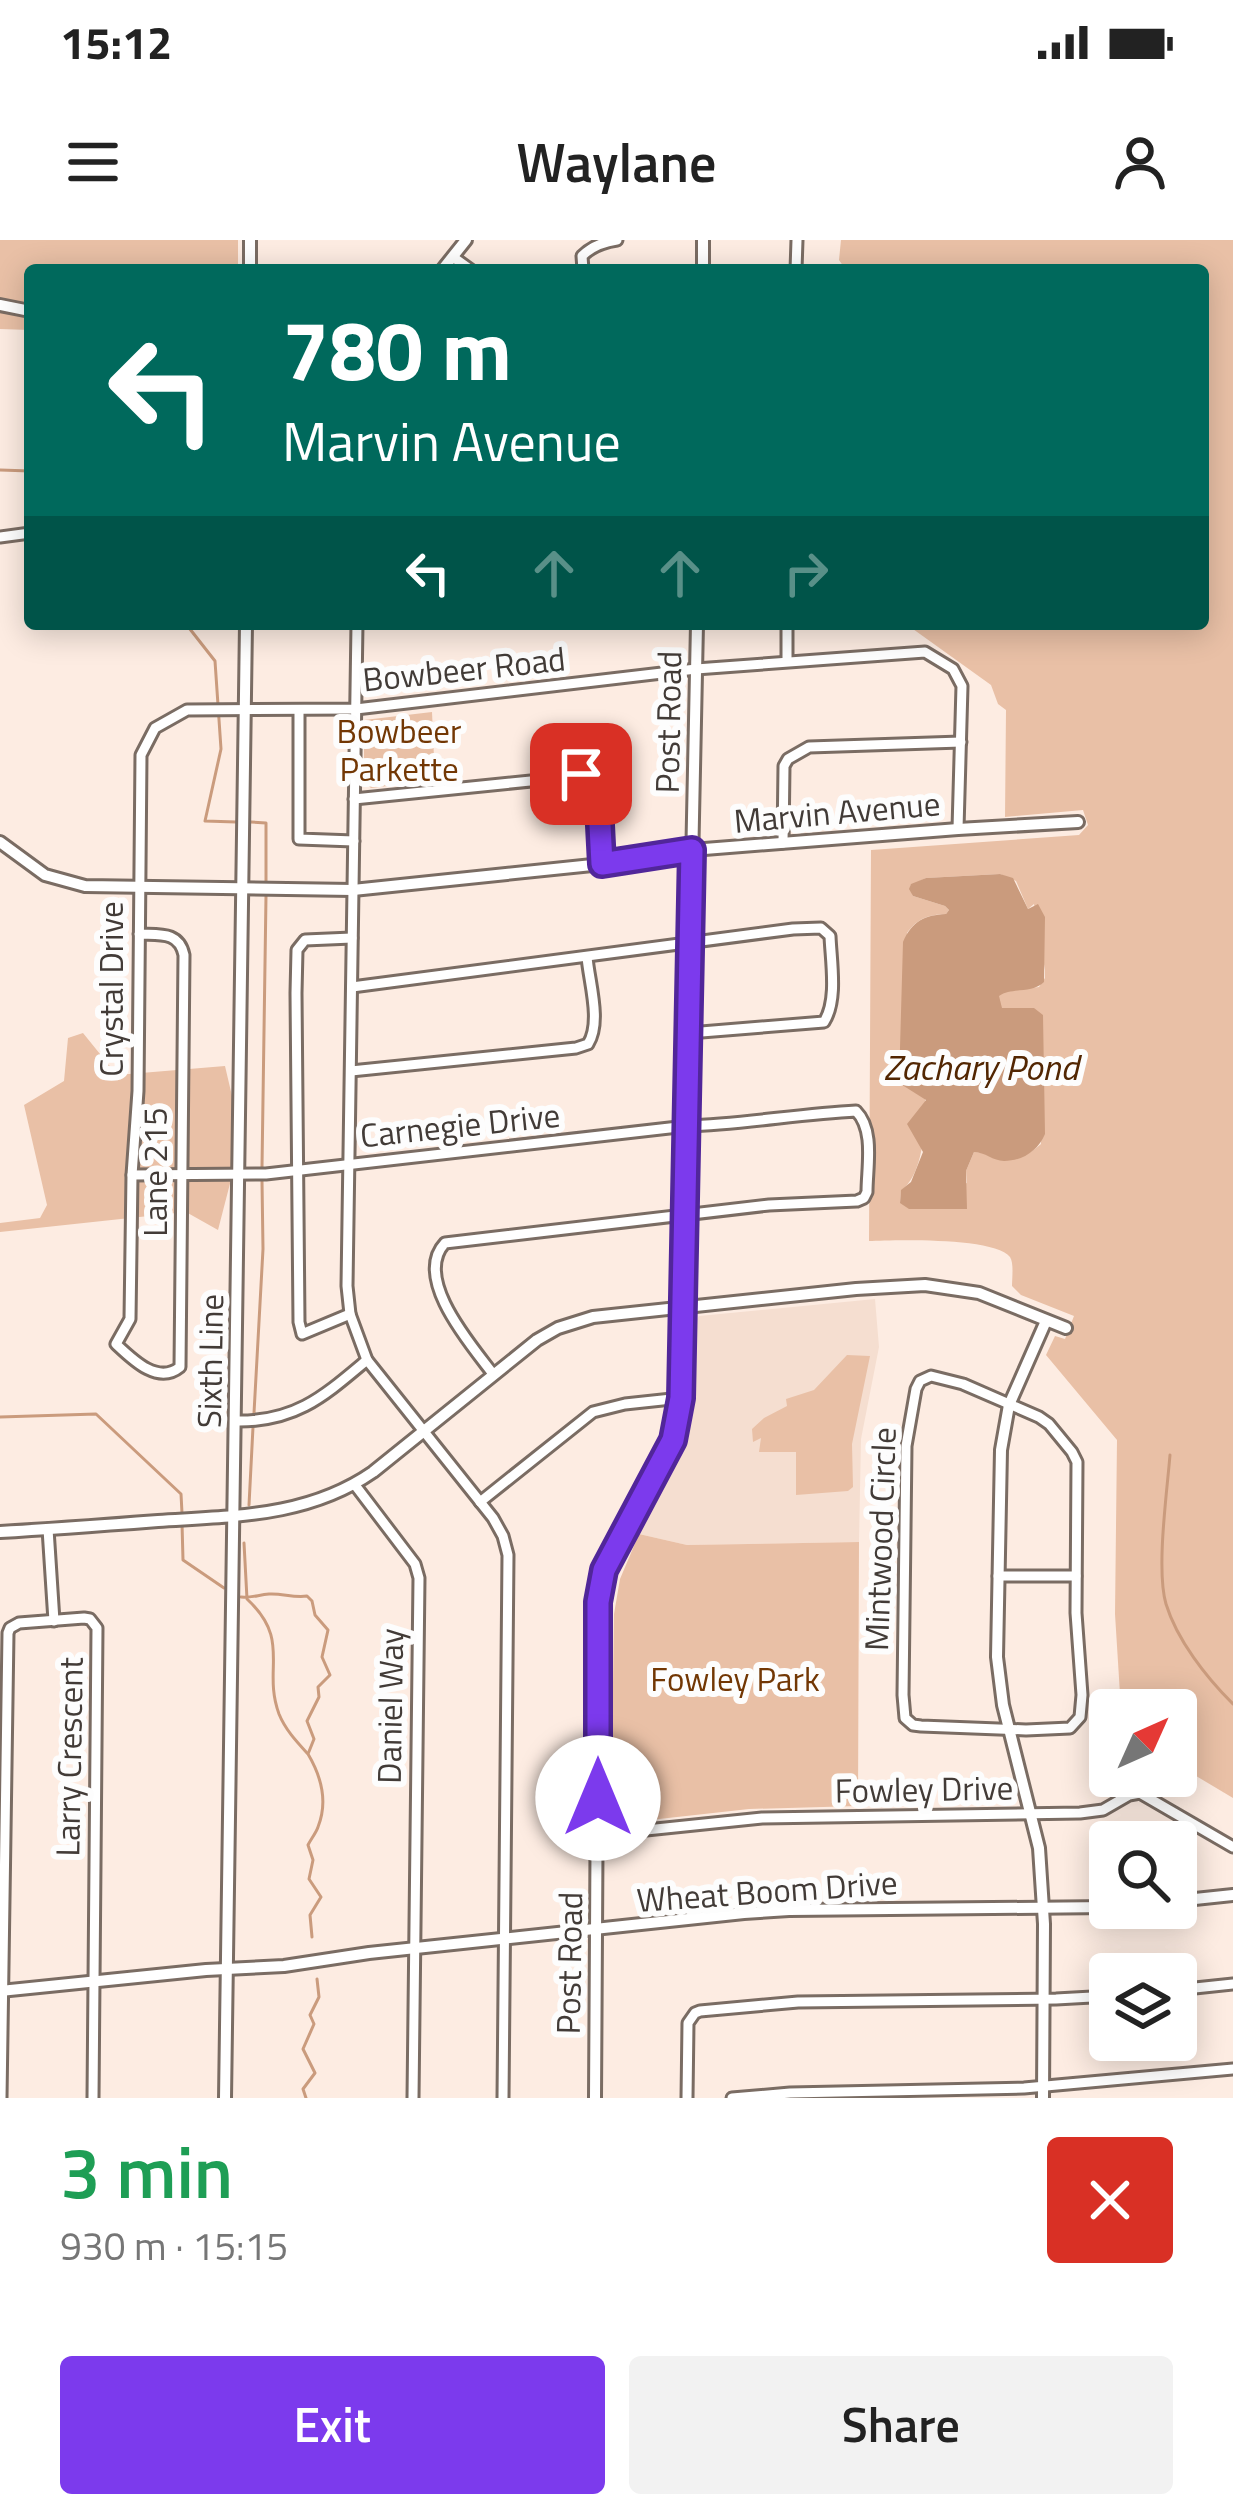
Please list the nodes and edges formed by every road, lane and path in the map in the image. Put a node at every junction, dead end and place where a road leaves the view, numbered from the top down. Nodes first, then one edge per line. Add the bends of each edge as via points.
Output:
1 (466, 240) edge
2 (616, 240) edge
3 (453, 257) junction
4 (447, 264) edge
5 (463, 264) edge
6 (582, 264) edge
7 (246, 630) edge
8 (357, 630) edge
9 (697, 630) edge
10 (787, 630) edge
11 (787, 661) junction
12 (696, 669) junction
13 (356, 709) junction
14 (245, 710) junction
15 (298, 710) junction
16 (961, 742) junction
17 (354, 799) junction
18 (1078, 823) dead end
19 (958, 829) junction
20 (354, 841) junction
21 (0, 842) edge
22 (783, 843) junction
23 (692, 850) junction
24 (602, 864) junction
25 (139, 888) junction
26 (243, 889) junction
27 (353, 890) junction
28 (140, 934) junction
29 (352, 938) junction
30 (690, 944) junction
31 (586, 957) junction
32 (352, 987) junction
33 (688, 1033) junction
34 (351, 1071) junction
35 (687, 1126) junction
36 (349, 1164) junction
37 (299, 1170) junction
38 (132, 1175) junction
39 (182, 1175) junction
40 (238, 1175) junction
41 (686, 1215) junction
42 (684, 1306) junction
43 (350, 1314) junction
44 (1046, 1321) junction
45 (1066, 1328) dead end
46 (116, 1344) joint
47 (367, 1360) junction
48 (494, 1375) junction
49 (681, 1398) junction
50 (1010, 1406) junction
51 (236, 1421) junction
52 (424, 1430) junction
53 (355, 1485) junction
54 (480, 1502) junction
55 (235, 1517) junction
56 (48, 1529) junction
57 (0, 1532) edge
58 (998, 1576) junction
59 (1076, 1576) junction
60 (53, 1621) junction
61 (1008, 1729) junction
62 (1033, 1814) junction
63 (598, 1835) junction
64 (1233, 1847) edge
65 (1233, 1895) edge
66 (1197, 1899) edge
67 (1089, 1907) edge
68 (1043, 1908) junction
69 (596, 1930) junction
70 (503, 1940) junction
71 (414, 1948) junction
72 (228, 1969) junction
73 (94, 1982) junction
74 (1233, 1984) edge
75 (1197, 1988) edge
76 (2, 1990) edge
77 (1089, 1997) edge
78 (1043, 1999) junction
79 (1233, 2069) edge
80 (1042, 2092) edge
81 (1, 2098) edge
82 (93, 2098) edge
83 (225, 2098) edge
84 (413, 2098) edge
85 (502, 2098) edge
86 (595, 2098) edge
87 (687, 2098) edge
88 (732, 2098) edge

1 - 3 street
2 - 6 street via 589,250
3 - 4 street
3 - 5 street
7 - 14 street, Sixth Line
8 - 13 street
9 - 12 street, Post Road
10 - 11 street
11 - 12 street, Bowbeer Road
11 - 16 street, Bowbeer Road via 925,652 953,669 962,686
12 - 13 street, Bowbeer Road
12 - 23 street, Post Road
13 - 15 street, Bowbeer Road
13 - 17 street
14 - 15 street, Bowbeer Road
14 - 25 street, Crystal Drive via 188,710 154,728 141,755
14 - 26 street, Sixth Line
15 - 20 street via 299,838
16 - 19 street, Bowbeer Road
16 - 22 street via 796,753 784,766
17 - 20 street
17 - 24 street via 590,775 598,787
18 - 19 street, Marvin Avenue
19 - 22 street, Marvin Avenue
20 - 27 street
21 - 25 street, Marvin Avenue via 62,881
22 - 23 street, Marvin Avenue
23 - 24 street, Marvin Avenue
23 - 30 street, Post Road
24 - 27 street, Marvin Avenue
25 - 26 street, Marvin Avenue
25 - 28 street, Crystal Drive
26 - 27 street, Marvin Avenue
26 - 40 street, Sixth Line
27 - 29 street
28 - 38 street, Crystal Drive
28 - 39 street, Lane 215 via 173,936 184,955
29 - 32 street
29 - 37 street via 305,940 297,950
30 - 31 street
30 - 33 street, Post Road
30 - 33 street via 821,928 830,936 831,1000 824,1022
31 - 32 street
31 - 34 street via 594,1021 588,1044
32 - 34 street
33 - 35 street, Post Road
34 - 36 street
35 - 36 street, Carnegie Drive
35 - 41 street, Post Road
35 - 41 street, Carnegie Drive via 856,1112 866,1122 868,1167 867,1192 857,1202
36 - 37 street, Carnegie Drive
36 - 43 street
37 - 40 street, Carnegie Drive
37 - 43 street via 302,1334
38 - 39 street, Carnegie Drive
38 - 46 street, Crystal Drive via 130,1318
39 - 40 street, Carnegie Drive
39 - 46 street, Lane 215 via 180,1367 158,1375
40 - 51 street, Sixth Line
41 - 42 street, Post Road
41 - 48 street via 445,1243 437,1261 442,1300
42 - 44 street via 925,1285 979,1293
42 - 48 street via 565,1325
42 - 49 street, Post Road
43 - 47 street
44 - 45 street
44 - 50 street
47 - 51 street via 314,1403
47 - 52 street
48 - 52 street
49 - 54 street via 593,1412
49 - 63 street, Post Road via 673,1440 604,1570
50 - 58 street via 999,1463
50 - 59 street, Mintwood Circle via 1049,1424 1076,1459
50 - 61 street, Mintwood Circle via 931,1376 916,1389 905,1446 903,1694 913,1725
51 - 55 street, Sixth Line
52 - 53 street
52 - 54 street
53 - 55 street via 304,1506
53 - 71 street, Daniel Way via 419,1577
54 - 70 street via 503,1536 509,1564
55 - 56 street
55 - 72 street, Sixth Line
56 - 57 street
56 - 60 street
58 - 59 street
58 - 61 street via 998,1672
59 - 61 street, Mintwood Circle via 1080,1717 1064,1730
60 - 73 street, Larry Crescent via 90,1619 98,1628
60 - 76 street, Larry Crescent via 19,1623 8,1633
61 - 62 street
62 - 63 street, Fowley Drive via 762,1818
62 - 64 street, Fowley Drive via 1102,1810 1140,1793
62 - 68 street
63 - 69 street, Post Road
65 - 66 street
67 - 68 street, Wheat Boom Drive
68 - 69 street, Wheat Boom Drive via 788,1910
68 - 78 street
69 - 70 street, Wheat Boom Drive
69 - 86 street, Post Road
70 - 71 street, Wheat Boom Drive
70 - 85 street
71 - 72 street, Wheat Boom Drive
71 - 84 street, Daniel Way
72 - 73 street, Wheat Boom Drive
72 - 83 street, Sixth Line
73 - 76 street, Wheat Boom Drive
73 - 82 street
74 - 75 street
76 - 81 street
77 - 78 street
78 - 80 street
78 - 87 street via 798,2002 694,2012
79 - 80 street
80 - 88 street

